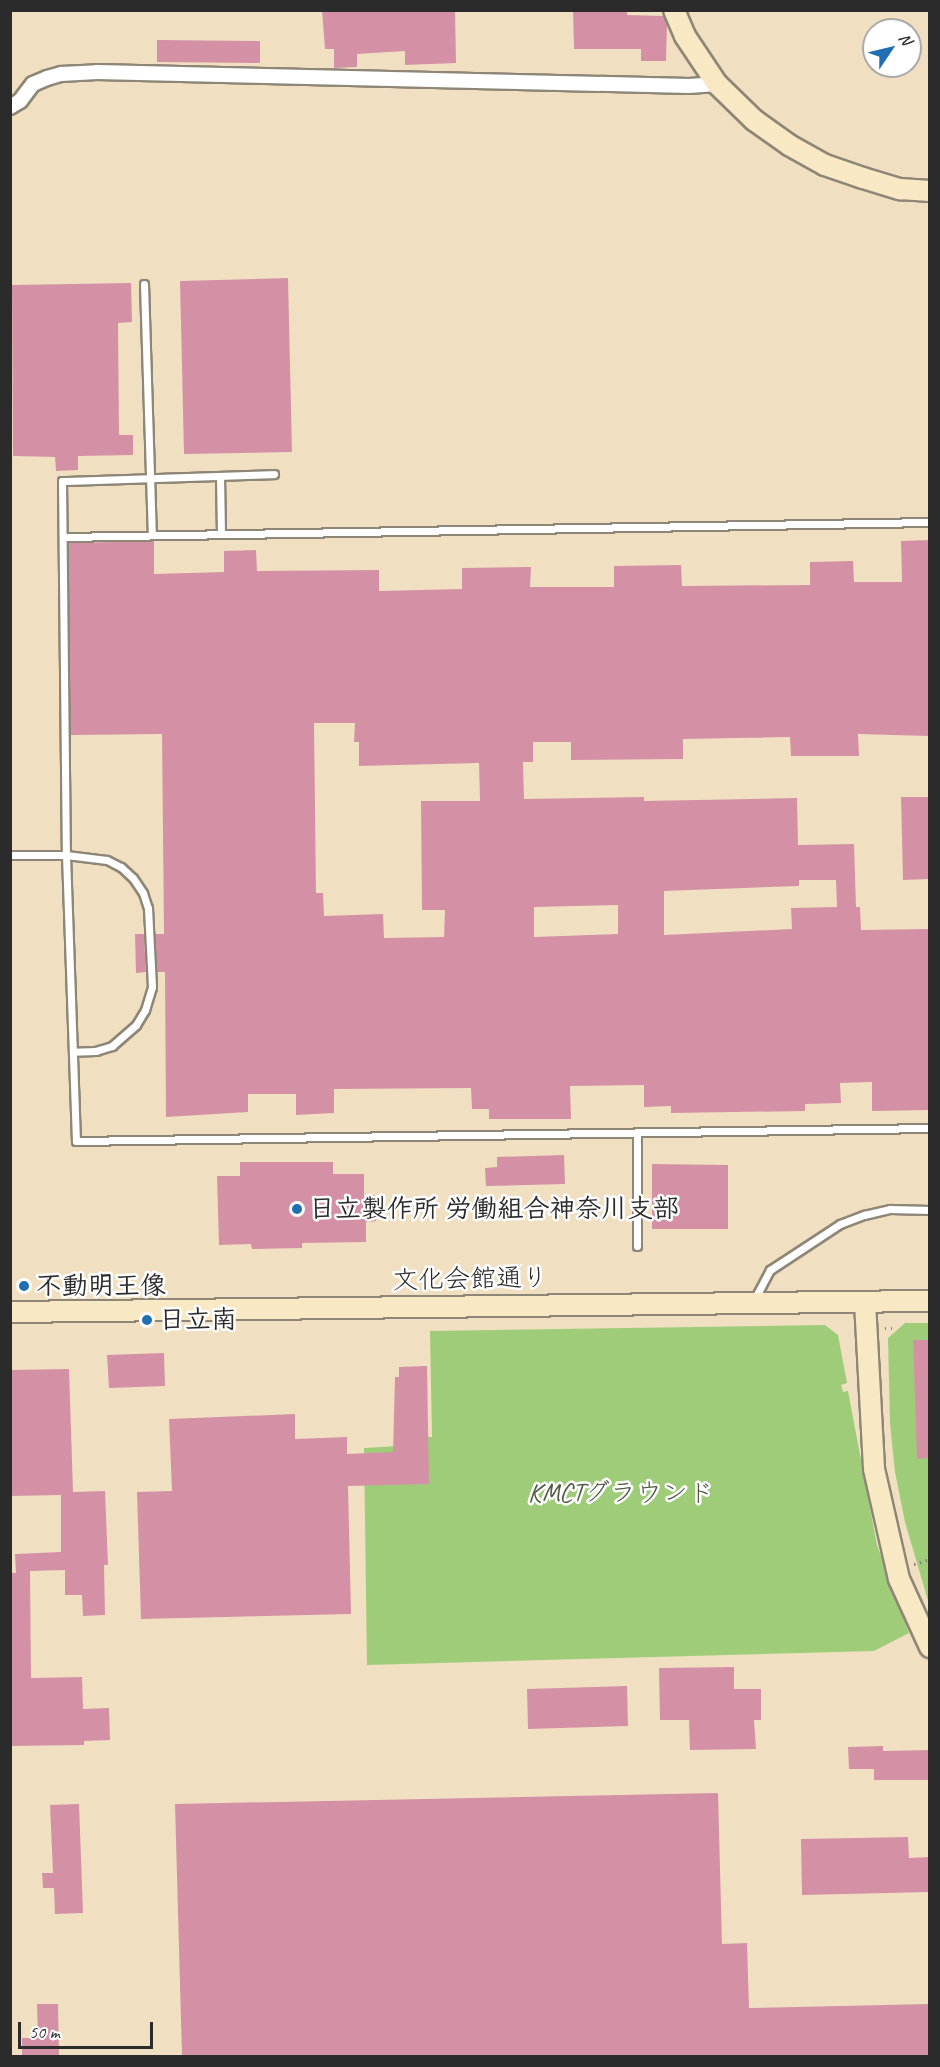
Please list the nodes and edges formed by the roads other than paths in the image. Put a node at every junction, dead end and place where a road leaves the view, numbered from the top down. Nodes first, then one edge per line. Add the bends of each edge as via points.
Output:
1 (674, 10) edge
2 (717, 84) junction
3 (10, 107) edge
4 (930, 190) edge
5 (144, 284) dead end
6 (274, 474) dead end
7 (220, 476) junction
8 (150, 478) junction
9 (930, 522) edge
10 (152, 534) junction
11 (221, 534) junction
12 (63, 537) junction
13 (10, 855) edge
14 (66, 855) junction
15 (73, 1052) junction
16 (930, 1128) edge
17 (637, 1135) junction
18 (930, 1210) edge
19 (637, 1246) dead end
20 (930, 1301) edge
21 (753, 1302) junction
22 (865, 1302) junction
23 (10, 1312) edge
24 (930, 1647) edge

1 - 2 street
2 - 3 street via 97,72 47,78 33,84
2 - 4 street via 754,120 825,165 900,189
5 - 8 lane
6 - 7 lane
7 - 8 lane
7 - 11 lane
8 - 10 lane
8 - 12 lane via 62,482
9 - 11 lane
10 - 11 lane
10 - 12 lane
12 - 14 lane
13 - 14 lane
14 - 15 lane
14 - 15 lane via 114,864 133,878 148,908 152,987 145,1010 125,1038 104,1049
15 - 17 lane via 76,1141
16 - 17 lane
17 - 19 lane
18 - 21 lane via 890,1209 840,1224 770,1270
20 - 22 street, 文化会館通り
21 - 22 street, 文化会館通り
21 - 23 street, 文化会館通り
22 - 24 street via 874,1469 899,1579

